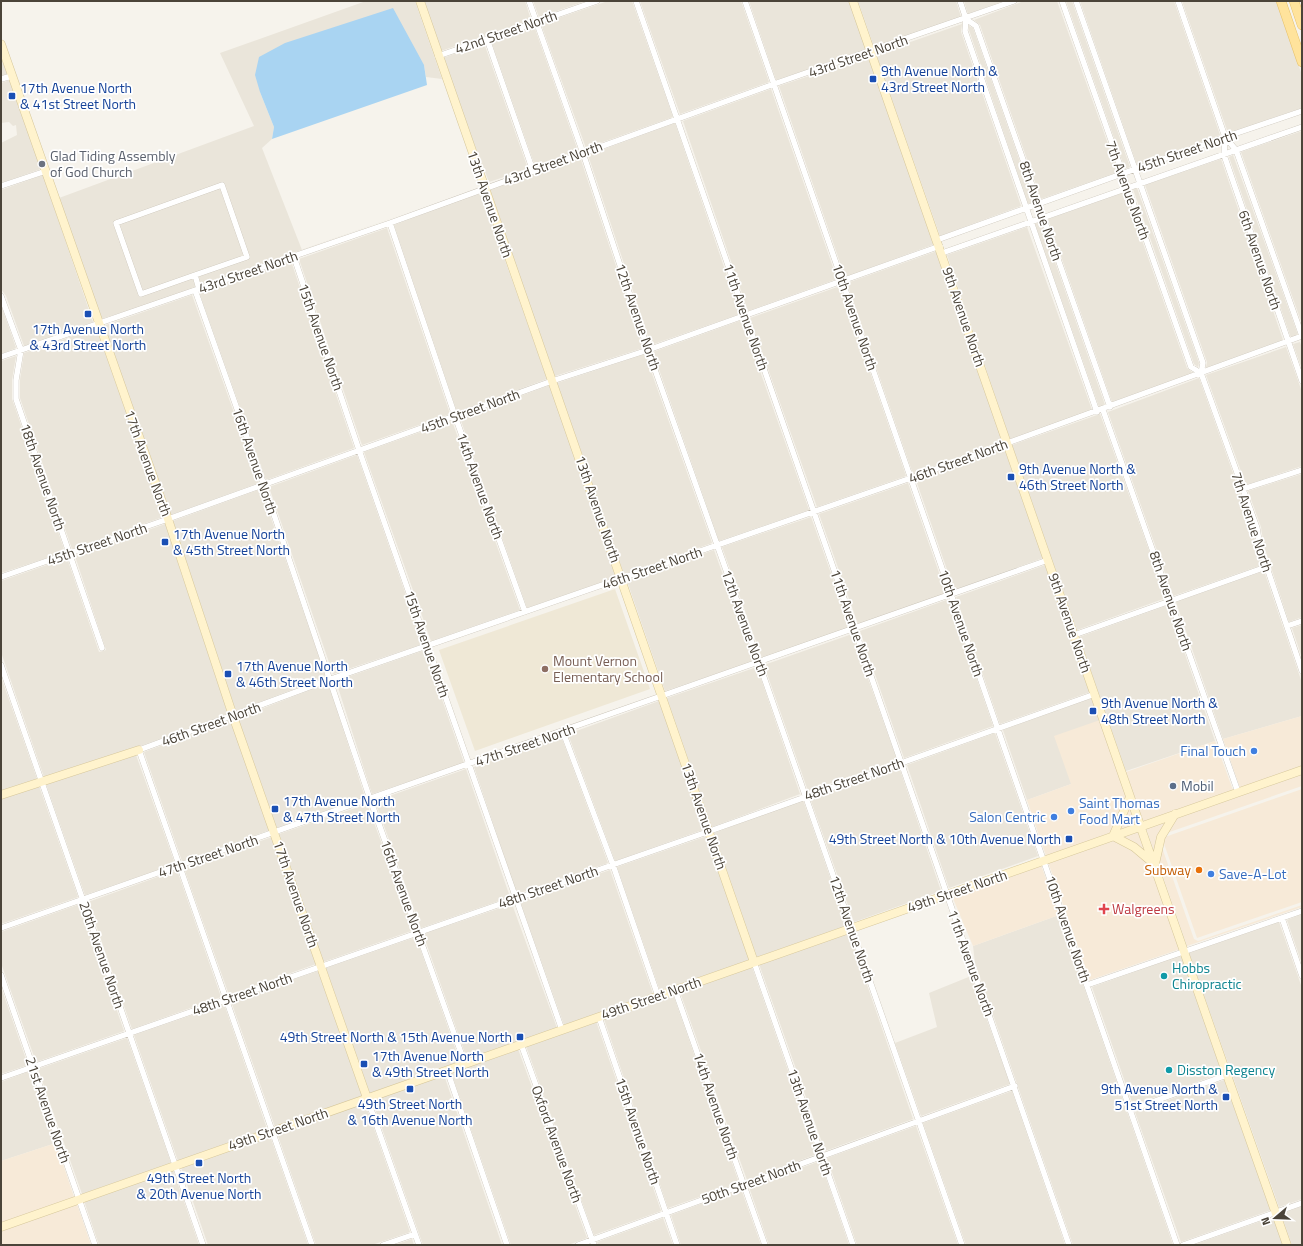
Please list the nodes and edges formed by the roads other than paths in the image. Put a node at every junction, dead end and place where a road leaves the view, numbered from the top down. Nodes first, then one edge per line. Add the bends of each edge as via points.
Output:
1 (420, 1) edge
2 (529, 1) edge
3 (597, 1) edge
4 (636, 1) edge
5 (745, 1) edge
6 (853, 1) edge
7 (960, 1) edge
8 (1014, 1) edge
9 (1062, 1) edge
10 (1076, 1) edge
11 (1178, 1) edge
12 (1281, 1) edge
13 (1294, 1) edge
14 (966, 19) junction
15 (536, 22) junction
16 (1302, 25) edge
17 (487, 39) junction
18 (1, 44) edge
19 (1300, 48) edge
20 (872, 52) junction
21 (438, 56) junction
22 (1302, 62) edge
23 (12, 76) junction
24 (1, 79) edge
25 (774, 84) junction
26 (1302, 111) edge
27 (678, 119) junction
28 (1302, 127) edge
29 (1225, 137) junction
30 (1236, 150) junction
31 (583, 153) junction
32 (1224, 155) junction
33 (1134, 169) junction
34 (46, 171) junction
35 (532, 171) junction
36 (1122, 174) junction
37 (1140, 183) junction
38 (1, 186) edge
39 (1128, 187) junction
40 (484, 188) junction
41 (1038, 204) junction
42 (1026, 208) junction
43 (1043, 217) junction
44 (1030, 222) junction
45 (390, 223) junction
46 (940, 247) junction
47 (294, 257) junction
48 (195, 275) junction
49 (842, 281) junction
50 (197, 290) junction
51 (1, 296) edge
52 (745, 316) junction
53 (98, 324) junction
54 (1302, 336) edge
55 (1288, 341) junction
56 (21, 350) junction
57 (648, 350) junction
58 (1, 357) edge
59 (1201, 374) junction
60 (552, 381) junction
61 (1302, 381) edge
62 (1110, 407) junction
63 (1100, 410) junction
64 (455, 416) junction
65 (1007, 443) junction
66 (359, 450) junction
67 (1302, 470) edge
68 (911, 478) junction
69 (264, 485) junction
70 (1243, 489) junction
71 (814, 512) junction
72 (168, 519) junction
73 (717, 546) junction
74 (70, 554) junction
75 (1048, 560) junction
76 (1266, 567) junction
77 (1, 577) edge
78 (622, 578) junction
79 (951, 595) junction
80 (1171, 600) junction
81 (525, 612) junction
82 (1302, 621) edge
83 (1287, 626) junction
84 (855, 629) junction
85 (1074, 635) junction
86 (428, 646) junction
87 (102, 648) dead end
88 (760, 662) junction
89 (1, 664) edge
90 (1302, 671) edge
91 (331, 679) junction
92 (1095, 694) junction
93 (662, 696) junction
94 (233, 716) junction
95 (998, 728) junction
96 (563, 732) junction
97 (139, 750) junction
98 (902, 762) junction
99 (469, 765) junction
100 (1302, 770) edge
101 (41, 782) junction
102 (1238, 792) junction
103 (1, 795) edge
104 (805, 796) junction
105 (1130, 797) junction
106 (370, 799) junction
107 (1175, 814) junction
108 (1141, 826) junction
109 (710, 831) junction
110 (275, 832) junction
111 (1113, 836) junction
112 (1044, 860) junction
113 (613, 865) junction
114 (1154, 865) junction
115 (179, 866) junction
116 (947, 894) junction
117 (515, 899) junction
118 (83, 900) junction
119 (1302, 911) edge
120 (1282, 918) junction
121 (1, 928) edge
122 (852, 928) junction
123 (419, 932) junction
124 (1185, 951) junction
125 (754, 962) junction
126 (321, 966) junction
127 (1, 975) edge
128 (1302, 976) edge
129 (1087, 985) junction
130 (676, 990) junction
131 (658, 996) junction
132 (226, 999) junction
133 (599, 1017) junction
134 (562, 1030) junction
135 (129, 1033) junction
136 (521, 1044) junction
137 (465, 1064) junction
138 (33, 1067) junction
139 (447, 1070) junction
140 (1227, 1075) junction
141 (1, 1078) edge
142 (1014, 1086) junction
143 (367, 1098) junction
144 (1130, 1110) junction
145 (918, 1121) junction
146 (272, 1131) junction
147 (822, 1156) junction
148 (176, 1165) junction
149 (744, 1184) junction
150 (79, 1199) junction
151 (1302, 1203) edge
152 (1276, 1212) junction
153 (666, 1213) junction
154 (1, 1227) edge
155 (415, 1234) junction
156 (593, 1243) edge
157 (95, 1245) edge
158 (203, 1245) edge
159 (312, 1245) edge
160 (383, 1245) edge
161 (419, 1245) edge
162 (507, 1245) edge
163 (578, 1245) edge
164 (677, 1245) edge
165 (765, 1245) edge
166 (853, 1245) edge
167 (962, 1245) edge
168 (1069, 1245) edge
169 (1177, 1245) edge
170 (1183, 1245) edge
171 (1287, 1245) edge

1 - 21 street, 13th Avenue North
2 - 15 street, 12th Avenue North
3 - 15 street, 42nd Street North
4 - 27 street, 11th Avenue North
5 - 25 street, 10th Avenue North
6 - 20 street, 9th Avenue North
7 - 14 street, 8th Avenue North
8 - 14 street, 43rd Street North
9 - 36 street, 7th Avenue North
10 - 33 street, 7th Avenue North
11 - 29 street, 6th Avenue North
12 - 19 main road
13 - 16 main road
14 - 20 street, 43rd Street North
14 - 41 street, 8th Avenue North via 976,26
14 - 42 street, 8th Avenue North via 965,31
15 - 17 street, 42nd Street North
15 - 31 street, 12th Avenue North
17 - 21 street, 42nd Street North
17 - 35 street
18 - 23 street, 17th Avenue North
19 - 22 main road
20 - 25 street, 43rd Street North
20 - 46 street, 9th Avenue North
21 - 40 street, 13th Avenue North
23 - 24 street
23 - 34 street, 17th Avenue North
25 - 27 street, 43rd Street North
25 - 49 street, 10th Avenue North
26 - 29 street, 45th Street North
27 - 31 street, 43rd Street North
27 - 52 street, 11th Avenue North
28 - 30 street, 45th Street North
29 - 30 street, 6th Avenue North
29 - 32 street, 6th Avenue North
29 - 33 street, 45th Street North
30 - 32 street, 45th Street North
30 - 54 street, 6th Avenue North
31 - 35 street, 43rd Street North
31 - 57 street, 12th Avenue North
32 - 37 street, 45th Street North
32 - 55 street, 6th Avenue North
33 - 36 street, 45th Street North
33 - 37 street, 7th Avenue North
34 - 38 street
34 - 53 street, 17th Avenue North
35 - 40 street, 43rd Street North
36 - 39 street, 7th Avenue North
36 - 41 street, 45th Street North
37 - 39 street, 45th Street North
37 - 59 street, 7th Avenue North via 1203,363
39 - 43 street, 45th Street North
39 - 59 street, 7th Avenue North via 1191,367
40 - 45 street, 43rd Street North
40 - 60 street, 13th Avenue North
41 - 42 street, 45th Street North
41 - 43 street, 8th Avenue North
42 - 44 street, 8th Avenue North
42 - 46 street, 45th Street North
43 - 44 street, 45th Street North
43 - 62 street, 8th Avenue North
44 - 46 street, 45th Street North
44 - 63 street, 8th Avenue North
45 - 47 street, 43rd Street North
45 - 64 street, 14th Avenue North
46 - 49 street, 45th Street North
46 - 65 street, 9th Avenue North
47 - 50 street, 43rd Street North
47 - 66 street, 15th Avenue North
48 - 48 street via 141,294 116,223 222,185 247,257
48 - 50 street, 16th Avenue North
49 - 52 street, 45th Street North
49 - 68 street, 10th Avenue North
50 - 53 street, 43rd Street North
50 - 69 street, 16th Avenue North
51 - 56 street
52 - 57 street, 45th Street North
52 - 71 street, 11th Avenue North
53 - 56 street, 43rd Street North
53 - 72 street, 17th Avenue North
54 - 55 street, 46th Street North
55 - 59 street, 46th Street North
55 - 61 street, 6th Avenue North
56 - 58 street, 43rd Street North
56 - 74 street, 18th Avenue North via 16,399
57 - 60 street, 45th Street North
57 - 73 street, 12th Avenue North
59 - 62 street, 46th Street North
59 - 70 street, 7th Avenue North
60 - 64 street, 45th Street North
60 - 78 street, 13th Avenue North
62 - 63 street, 46th Street North
63 - 65 street, 46th Street North
63 - 80 street, 8th Avenue North
64 - 66 street, 45th Street North
64 - 81 street, 14th Avenue North
65 - 68 street, 46th Street North
65 - 75 street, 9th Avenue North
66 - 69 street, 45th Street North
66 - 86 street, 15th Avenue North
67 - 70 street
68 - 71 street, 46th Street North
68 - 79 street, 10th Avenue North
69 - 72 street, 45th Street North
69 - 91 street, 16th Avenue North
70 - 76 street, 7th Avenue North via 1257,528
71 - 73 street, 46th Street North
71 - 84 street, 11th Avenue North
72 - 74 street, 45th Street North
72 - 94 street, 17th Avenue North
73 - 78 street, 46th Street North
73 - 88 street, 12th Avenue North
74 - 77 street, 45th Street North
74 - 87 street, 18th Avenue North
75 - 79 street, 47th Street North
75 - 85 street, 9th Avenue North
76 - 80 street
76 - 83 street, 7th Avenue North
78 - 81 street, 46th Street North
78 - 93 street, 13th Avenue North
79 - 84 street, 47th Street North
79 - 95 street, 10th Avenue North
80 - 85 street
80 - 102 street, 8th Avenue North
81 - 86 street, 46th Street North
82 - 83 street
83 - 90 street, 7th Avenue North
84 - 88 street, 47th Street North
84 - 98 street, 11th Avenue North
85 - 92 street, 9th Avenue North
86 - 91 street, 46th Street North
86 - 99 street, 15th Avenue North
88 - 93 street, 47th Street North
88 - 104 street, 12th Avenue North
89 - 101 street, 20th Avenue North
91 - 94 street, 46th Street North
91 - 106 street, 16th Avenue North
92 - 95 street, 48th Street North
92 - 105 street, 9th Avenue North
93 - 96 street, 47th Street North
93 - 109 street, 13th Avenue North
94 - 97 street, 46th Street North
94 - 110 street, 17th Avenue North
95 - 98 street, 48th Street North
95 - 112 street, 10th Avenue North
96 - 99 street, 47th Street North
96 - 113 street
97 - 101 street, 46th Street North
97 - 115 street
98 - 104 street, 48th Street North
98 - 116 street, 11th Avenue North
99 - 106 street, 47th Street North
99 - 117 street, 15th Avenue North
100 - 102 street, 49th Street North
101 - 103 street, 46th Street North
101 - 118 street, 20th Avenue North
102 - 107 street, 49th Street North
104 - 109 street, 48th Street North
104 - 122 street, 12th Avenue North
105 - 108 street, 9th Avenue North
105 - 111 street
106 - 110 street, 47th Street North
106 - 123 street, 16th Avenue North
107 - 108 street, 49th Street North
107 - 114 street via 1161,837
108 - 111 street, 49th Street North
108 - 114 street, 9th Avenue North
109 - 113 street, 48th Street North
109 - 125 street, 13th Avenue North
110 - 115 street, 47th Street North
110 - 126 street, 17th Avenue North
111 - 112 street, 49th Street North
111 - 114 street via 1134,847
112 - 116 street, 49th Street North
112 - 129 street, 10th Avenue North
113 - 117 street, 48th Street North
113 - 131 street
114 - 124 street, 9th Avenue North
115 - 118 street, 47th Street North
115 - 132 street
116 - 122 street, 49th Street North
116 - 142 street, 11th Avenue North
117 - 123 street, 48th Street North
117 - 134 street, 15th Avenue North
118 - 121 street, 47th Street North
118 - 135 street, 20th Avenue North
119 - 120 street
120 - 124 street
120 - 128 street
122 - 125 street, 49th Street North
122 - 145 street, 12th Avenue North
123 - 126 street, 48th Street North
123 - 137 street, 16th Avenue North
124 - 129 street
124 - 140 street, 9th Avenue North
125 - 130 street, 49th Street North
125 - 147 street, 13th Avenue North
126 - 132 street, 48th Street North
126 - 143 street, 17th Avenue North
127 - 138 street, 21st Avenue North
129 - 144 street, 10th Avenue North
130 - 131 street, 49th Street North
130 - 149 street, 14th Avenue North
131 - 133 street, 49th Street North
132 - 135 street, 48th Street North
132 - 146 street
133 - 134 street, 49th Street North
133 - 153 street, 15th Avenue North
134 - 136 street, 49th Street North
135 - 138 street, 48th Street North
135 - 148 street, 20th Avenue North
136 - 137 street, 49th Street North
136 - 156 street, Oxford Avenue North
137 - 139 street, 49th Street North
138 - 141 street, 48th Street North
138 - 150 street, 21st Avenue North
139 - 143 street, 49th Street North
139 - 162 street
140 - 144 street
140 - 152 street, 9th Avenue North
142 - 145 street, 50th Street North
142 - 168 street, 11th Avenue North
143 - 146 street, 49th Street North
143 - 155 street, 17th Avenue North
144 - 169 street, 10th Avenue North
145 - 147 street, 50th Street North
145 - 167 street, 12th Avenue North
146 - 148 street, 49th Street North
146 - 159 street
147 - 149 street, 50th Street North
147 - 166 street, 13th Avenue North
148 - 150 street, 49th Street North
148 - 158 street, 20th Avenue North
149 - 153 street, 50th Street North
149 - 165 street, 14th Avenue North
150 - 154 street, 49th Street North
150 - 157 street, 21st Avenue North
151 - 152 street
152 - 170 street
152 - 171 street, 9th Avenue North
153 - 156 street, 50th Street North
153 - 164 street, 15th Avenue North
155 - 160 street
155 - 161 street, 17th Avenue North
156 - 163 street, 50th Street North

